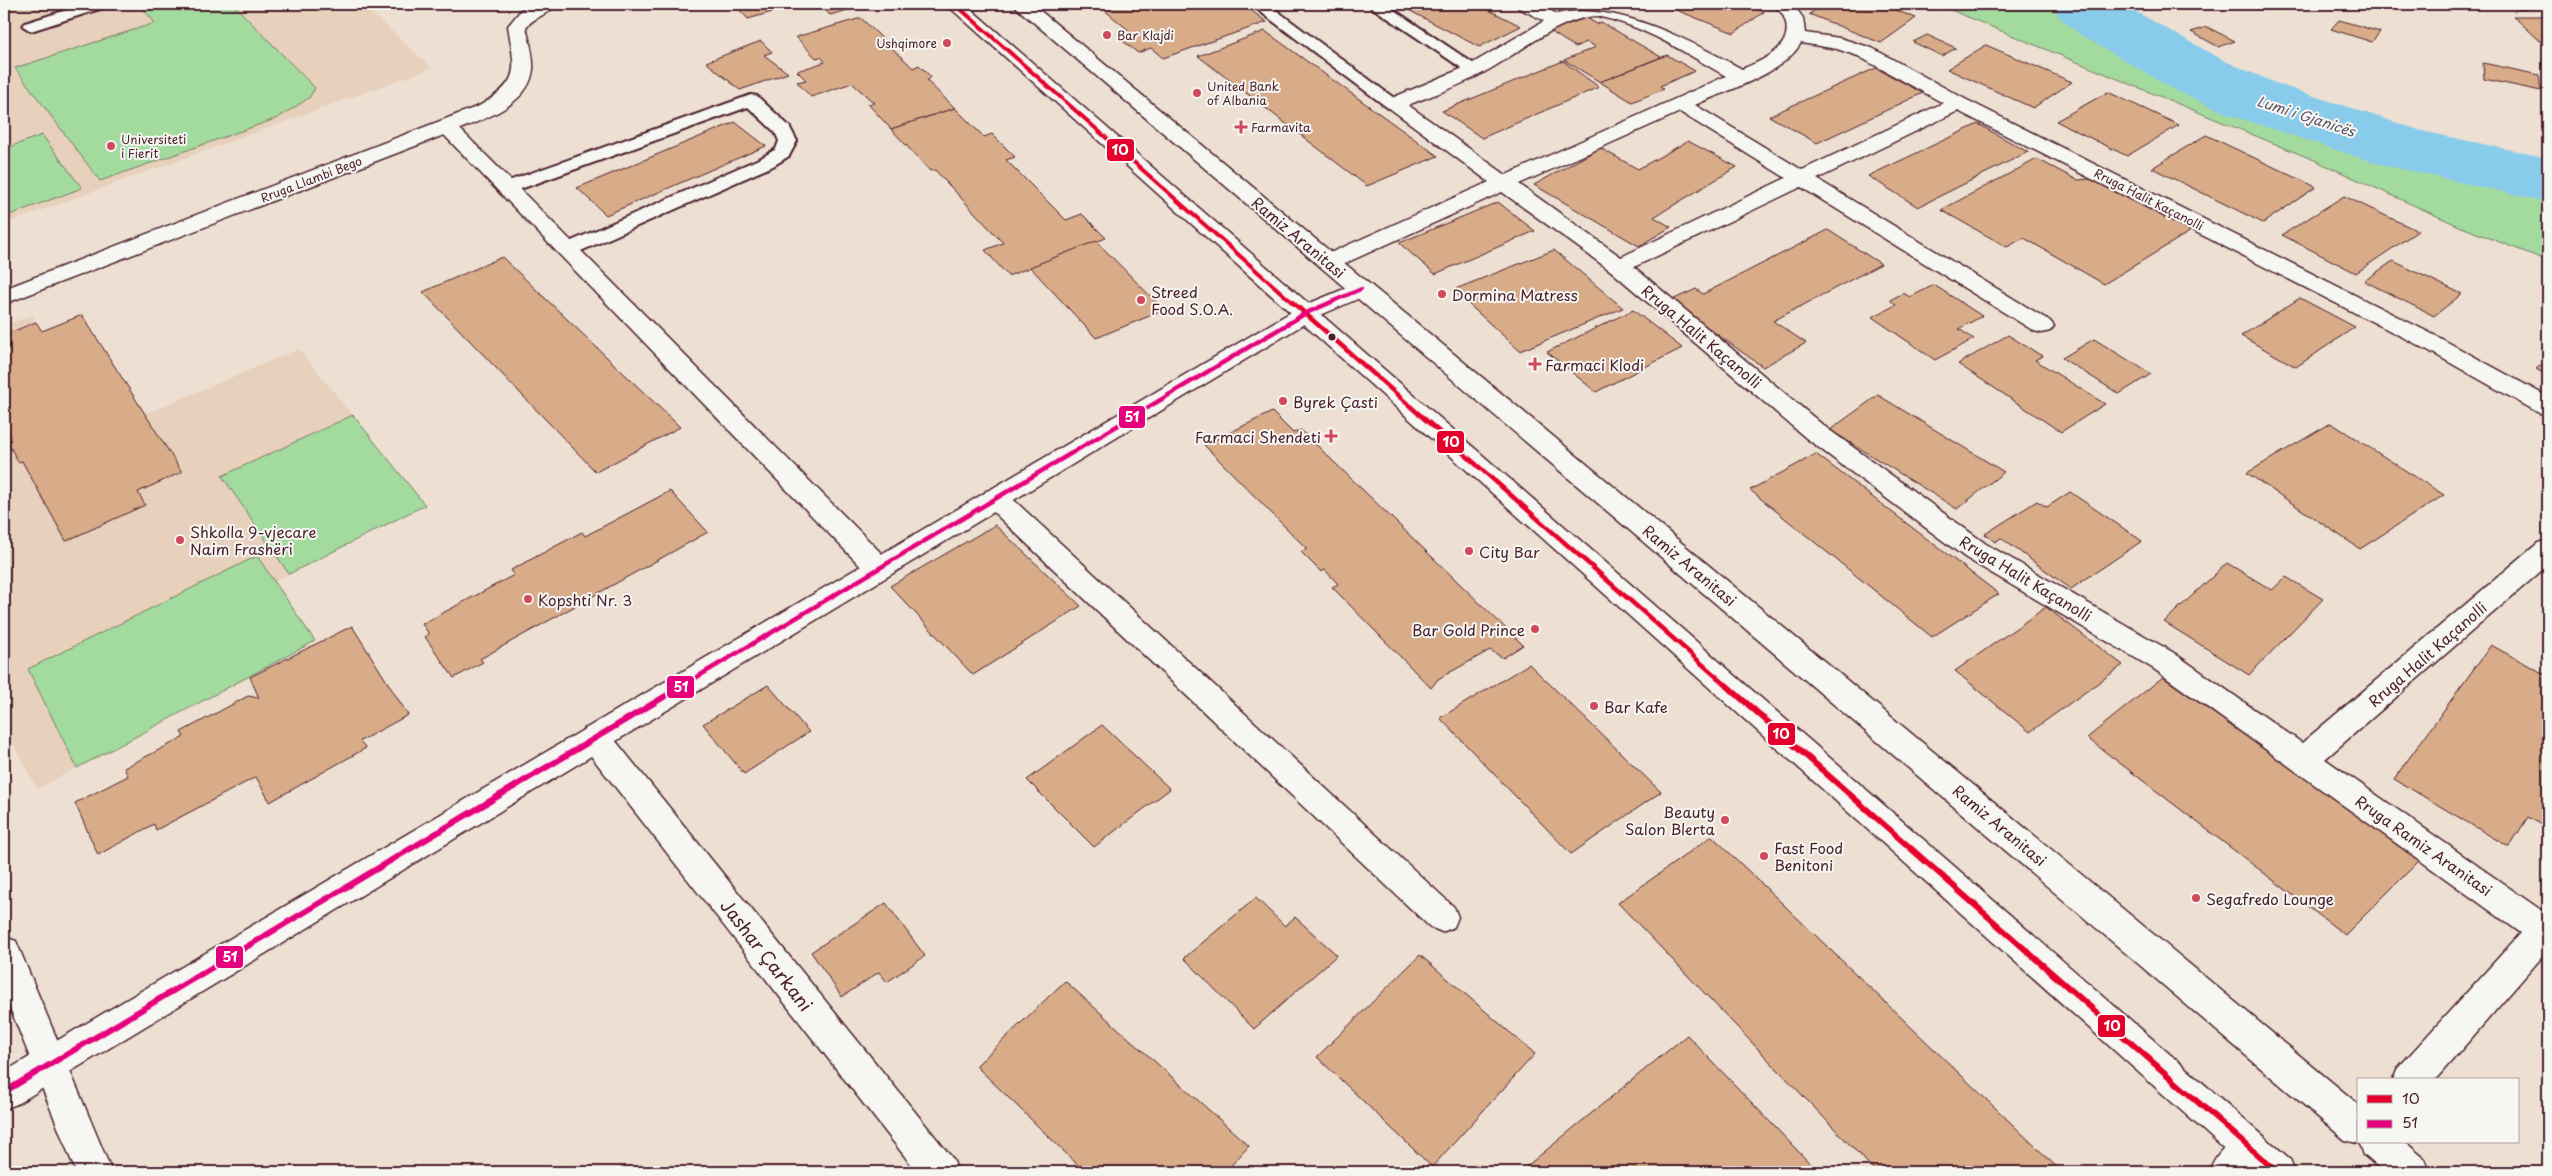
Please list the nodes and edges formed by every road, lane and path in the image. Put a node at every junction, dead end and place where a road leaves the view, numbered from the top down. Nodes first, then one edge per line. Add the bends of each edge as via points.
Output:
1 (101, 4) edge
2 (548, 4) edge
3 (955, 4) edge
4 (1021, 4) edge
5 (1258, 4) edge
6 (1375, 4) edge
7 (1525, 4) edge
8 (1782, 4) edge
9 (1558, 22) junction
10 (32, 26) dead end
11 (1796, 37) junction
12 (1475, 70) junction
13 (1740, 76) junction
14 (1958, 103) junction
15 (1394, 104) junction
16 (1679, 104) junction
17 (446, 127) junction
18 (1799, 178) junction
19 (1503, 184) junction
20 (506, 188) junction
21 (567, 250) junction
22 (1329, 262) junction
23 (1619, 266) junction
24 (1361, 289) junction
25 (4, 297) edge
26 (1306, 313) junction
27 (2042, 326) dead end
28 (2548, 407) edge
29 (995, 498) junction
30 (2548, 550) edge
31 (879, 568) junction
32 (595, 738) junction
33 (2303, 760) junction
34 (1442, 917) dead end
35 (2547, 930) edge
36 (4, 952) edge
37 (50, 1064) junction
38 (2414, 1078) edge
39 (4, 1092) edge
40 (2357, 1126) edge
41 (2379, 1144) edge
42 (2239, 1161) edge
43 (94, 1172) edge
44 (940, 1172) edge
45 (2277, 1172) edge
46 (2412, 1172) edge

1 - 10 lane
2 - 17 street, Rruga Llambi Bego via 527,14 517,26 524,71 516,87 480,114
3 - 26 street
4 - 22 street, Ramiz Aranitasi
5 - 15 lane
6 - 12 lane
7 - 9 street
8 - 11 street via 1795,20
9 - 12 street
9 - 13 street via 1579,12 1608,11 1630,17
11 - 13 street via 1788,50 1774,62
11 - 14 street, Rruga Halit Kaçanolli via 1840,44 1865,52
12 - 15 street
13 - 16 street
14 - 18 street
14 - 28 street, Rruga Halit Kaçanolli via 2275,262
15 - 19 street, Rruga Halit Kaçanolli
16 - 18 street
16 - 19 street
17 - 20 street
17 - 25 street, Rruga Llambi Bego
18 - 23 street
18 - 27 street
19 - 22 street
19 - 23 street, Rruga Halit Kaçanolli
20 - 21 street
20 - 21 lane via 751,100 784,130 788,141 783,152 767,162
21 - 31 street
22 - 24 street, Ramiz Aranitasi
23 - 33 street, Rruga Halit Kaçanolli via 1815,432 1976,551 2164,661
24 - 26 street
24 - 40 street, Ramiz Aranitasi
26 - 29 street
26 - 42 street
29 - 31 street
29 - 34 street
30 - 33 street, Rruga Halit Kaçanolli
31 - 32 street
32 - 37 street
32 - 44 street, Jashar Çarkani
33 - 35 street, Rruga Ramiz Aranitasi
35 - 38 street, Rruga Ramiz Aranitasi
36 - 37 street
37 - 39 street
37 - 43 street
41 - 46 street
42 - 45 street

